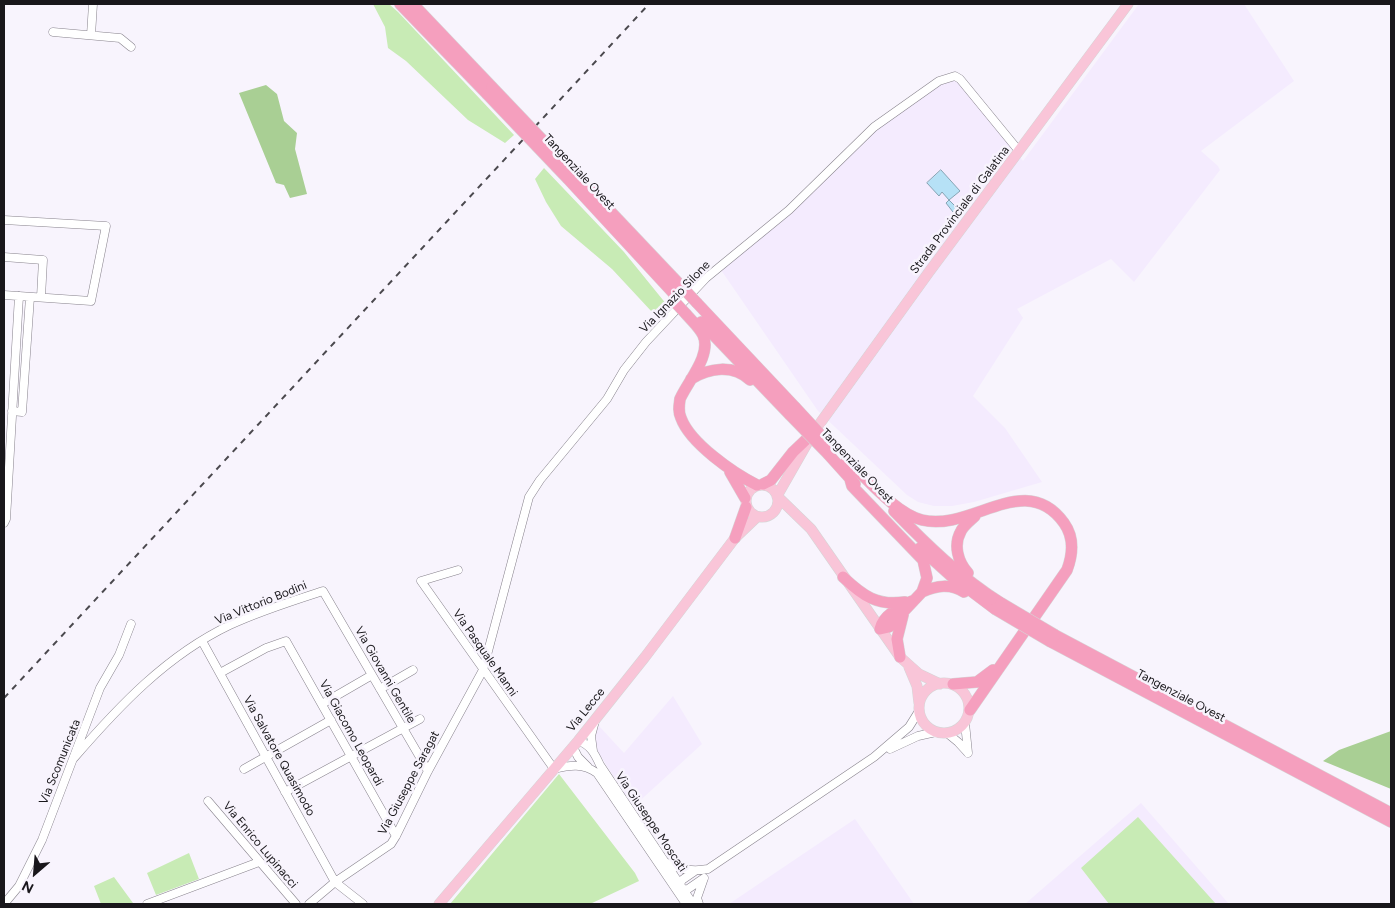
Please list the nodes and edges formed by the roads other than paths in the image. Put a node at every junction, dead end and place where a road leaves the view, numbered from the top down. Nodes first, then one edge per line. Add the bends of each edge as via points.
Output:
1 (93, 4) edge
2 (400, 4) edge
3 (413, 4) edge
4 (1128, 4) edge
5 (53, 32) dead end
6 (92, 35) junction
7 (131, 48) dead end
8 (489, 90) junction
9 (1019, 151) junction
10 (570, 175) junction
11 (4, 220) edge
12 (4, 258) edge
13 (4, 295) edge
14 (677, 295) junction
15 (19, 296) junction
16 (30, 297) junction
17 (41, 298) junction
18 (690, 309) junction
19 (689, 380) junction
20 (12, 411) junction
21 (790, 411) junction
22 (7, 424) edge
23 (813, 433) junction
24 (830, 452) junction
25 (788, 458) junction
26 (846, 462) junction
27 (728, 468) junction
28 (788, 477) junction
29 (850, 479) junction
30 (760, 485) junction
31 (778, 496) junction
32 (746, 502) junction
33 (773, 513) junction
34 (979, 513) junction
35 (758, 517) junction
36 (4, 520) edge
37 (811, 529) junction
38 (735, 538) junction
39 (458, 570) dead end
40 (843, 577) junction
41 (323, 591) joint
42 (922, 592) junction
43 (912, 601) junction
44 (997, 604) junction
45 (904, 611) junction
46 (131, 624) dead end
47 (880, 629) junction
48 (1053, 639) junction
49 (202, 641) junction
50 (904, 662) junction
51 (1002, 662) junction
52 (413, 670) dead end
53 (483, 670) junction
54 (220, 673) junction
55 (372, 675) junction
56 (940, 684) junction
57 (953, 684) junction
58 (380, 689) junction
59 (322, 704) junction
60 (919, 708) junction
61 (970, 710) junction
62 (597, 717) junction
63 (420, 719) dead end
64 (331, 720) junction
65 (965, 723) junction
66 (403, 727) junction
67 (936, 732) junction
68 (947, 733) junction
69 (575, 744) junction
70 (593, 751) junction
71 (266, 757) junction
72 (352, 757) junction
73 (874, 757) junction
74 (74, 758) junction
75 (590, 768) junction
76 (244, 769) dead end
77 (554, 769) junction
78 (428, 771) junction
79 (285, 792) junction
80 (208, 800) dead end
81 (1391, 811) edge
82 (1391, 822) edge
83 (396, 836) junction
84 (259, 862) junction
85 (664, 862) junction
86 (708, 870) junction
87 (695, 871) junction
88 (704, 878) junction
89 (335, 882) junction
90 (680, 888) junction
91 (158, 902) edge
92 (4, 904) edge
93 (147, 904) edge
94 (296, 904) edge
95 (309, 904) edge
96 (363, 904) edge
97 (439, 904) edge
98 (686, 904) edge
99 (693, 904) edge
100 (699, 904) edge

1 - 6 street
2 - 8 highway, Tangenziale Ovest
3 - 8 highway, Tangenziale Ovest
4 - 9 main road, Strada Provinciale di Galatina
5 - 6 street
6 - 7 street via 120,38
8 - 10 highway, Tangenziale Ovest, bridge
9 - 23 main road, Strada Provinciale di Galatina
9 - 53 street, Via Ignazio Silone via 960,79 956,76 939,81 874,127 789,210 707,277 646,342 529,497
10 - 14 highway, Tangenziale Ovest
10 - 14 highway, Tangenziale Ovest via 652,271 653,278
11 - 17 street via 106,226 91,301
12 - 17 street via 43,260
13 - 15 street
14 - 18 highway, bridge
15 - 16 street
15 - 20 street
16 - 17 street
16 - 20 street via 22,412
18 - 19 highway via 705,342 705,350
18 - 21 highway, Tangenziale Ovest
19 - 21 highway via 705,372 732,370 746,377 779,408
19 - 27 highway via 680,399 681,420 699,444
20 - 22 street
21 - 24 highway, Tangenziale Ovest, bridge
22 - 36 street
23 - 25 highway
23 - 28 main road, Strada Provinciale di Galatina
24 - 26 highway, Tangenziale Ovest
24 - 29 highway, Tangenziale Ovest
25 - 28 street via 792,462
25 - 30 highway via 771,480
26 - 34 highway via 899,509 916,518 943,521
26 - 44 highway, Tangenziale Ovest via 920,538
27 - 30 highway
27 - 32 highway
28 - 31 main road, Strada Provinciale di Galatina
29 - 42 highway via 852,486 923,560 927,578
29 - 44 highway, Tangenziale Ovest via 950,576
30 - 31 main road via 772,488
30 - 32 main road via 750,489
31 - 33 main road via 778,505
31 - 37 main road
32 - 35 main road via 752,515
32 - 38 highway
33 - 35 main road
33 - 37 main road via 794,516
34 - 44 highway via 961,530 957,541 958,553 962,567 994,595
34 - 51 highway via 1012,500 1034,502 1058,516 1072,542 1067,570
35 - 38 main road, Via Lecce
37 - 40 main road
38 - 62 main road, Via Lecce
39 - 53 street, Via Pasquale Manni via 421,581
40 - 43 highway via 873,600 894,604
40 - 47 main road
41 - 49 street, Via Vittorio Bodini via 230,626
41 - 55 street, Via Giovanni Gentile
42 - 43 highway
42 - 44 highway via 952,587 990,609
43 - 45 highway
43 - 47 highway via 883,621
44 - 48 highway, Tangenziale Ovest, bridge
45 - 47 highway via 889,627
45 - 50 highway via 897,639
46 - 74 street, Via Scomunicata via 100,688
47 - 50 main road
48 - 81 highway, Tangenziale Ovest
48 - 82 highway, Tangenziale Ovest
49 - 54 street, Via Salvatore Quasimodo
49 - 74 street, Via Vittorio Bodini via 124,702
50 - 56 main road
50 - 60 main road via 917,686
51 - 57 highway via 977,682
51 - 61 highway
52 - 58 street
53 - 77 street, Via Pasquale Manni
53 - 78 street, Via Giuseppe Saragat
54 - 59 street, Via Giacomo Leopardi via 286,641
54 - 71 street, Via Salvatore Quasimodo
55 - 58 street, Via Giovanni Gentile
55 - 59 street
56 - 57 main road
56 - 60 main road via 924,693
57 - 61 main road via 964,692
58 - 66 street, Via Giovanni Gentile
59 - 64 street, Via Giacomo Leopardi
60 - 67 main road via 924,724
60 - 73 street via 909,728
61 - 65 main road
62 - 69 main road, Via Lecce
62 - 70 street via 591,736
63 - 66 street
64 - 71 street
64 - 72 street, Via Giacomo Leopardi
65 - 68 main road via 954,732
65 - 68 street via 968,754
66 - 72 street
66 - 78 street, Via Giovanni Gentile
67 - 68 main road
67 - 73 street via 918,736
69 - 70 street, Via Giuseppe Moscati via 584,742
69 - 75 street, Via Giuseppe Moscati via 578,757
69 - 77 main road, Via Lecce
70 - 85 street, Via Giuseppe Moscati
71 - 76 street
71 - 79 street, Via Salvatore Quasimodo
72 - 79 street
72 - 83 street, Via Giacomo Leopardi
73 - 86 street
74 - 92 street, Via Scomunicata via 30,866
75 - 77 street via 577,765
75 - 90 street, Via Giuseppe Moscati via 597,773
77 - 97 main road, Via Lecce
78 - 83 street, Via Giuseppe Saragat
79 - 89 street, Via Salvatore Quasimodo
80 - 84 street, Via Enrico Lupinacci
83 - 89 street, Via Giuseppe Saragat via 391,844
84 - 91 street
84 - 94 street, Via Enrico Lupinacci
85 - 87 street
85 - 90 street, Via Giuseppe Moscati
86 - 87 street
86 - 88 street
87 - 90 street via 682,880
88 - 90 street via 695,885
88 - 100 street
89 - 95 street, Via Giuseppe Saragat
89 - 96 street
90 - 98 street, Via Giuseppe Moscati
90 - 99 street, Via Giuseppe Moscati
91 - 93 street

